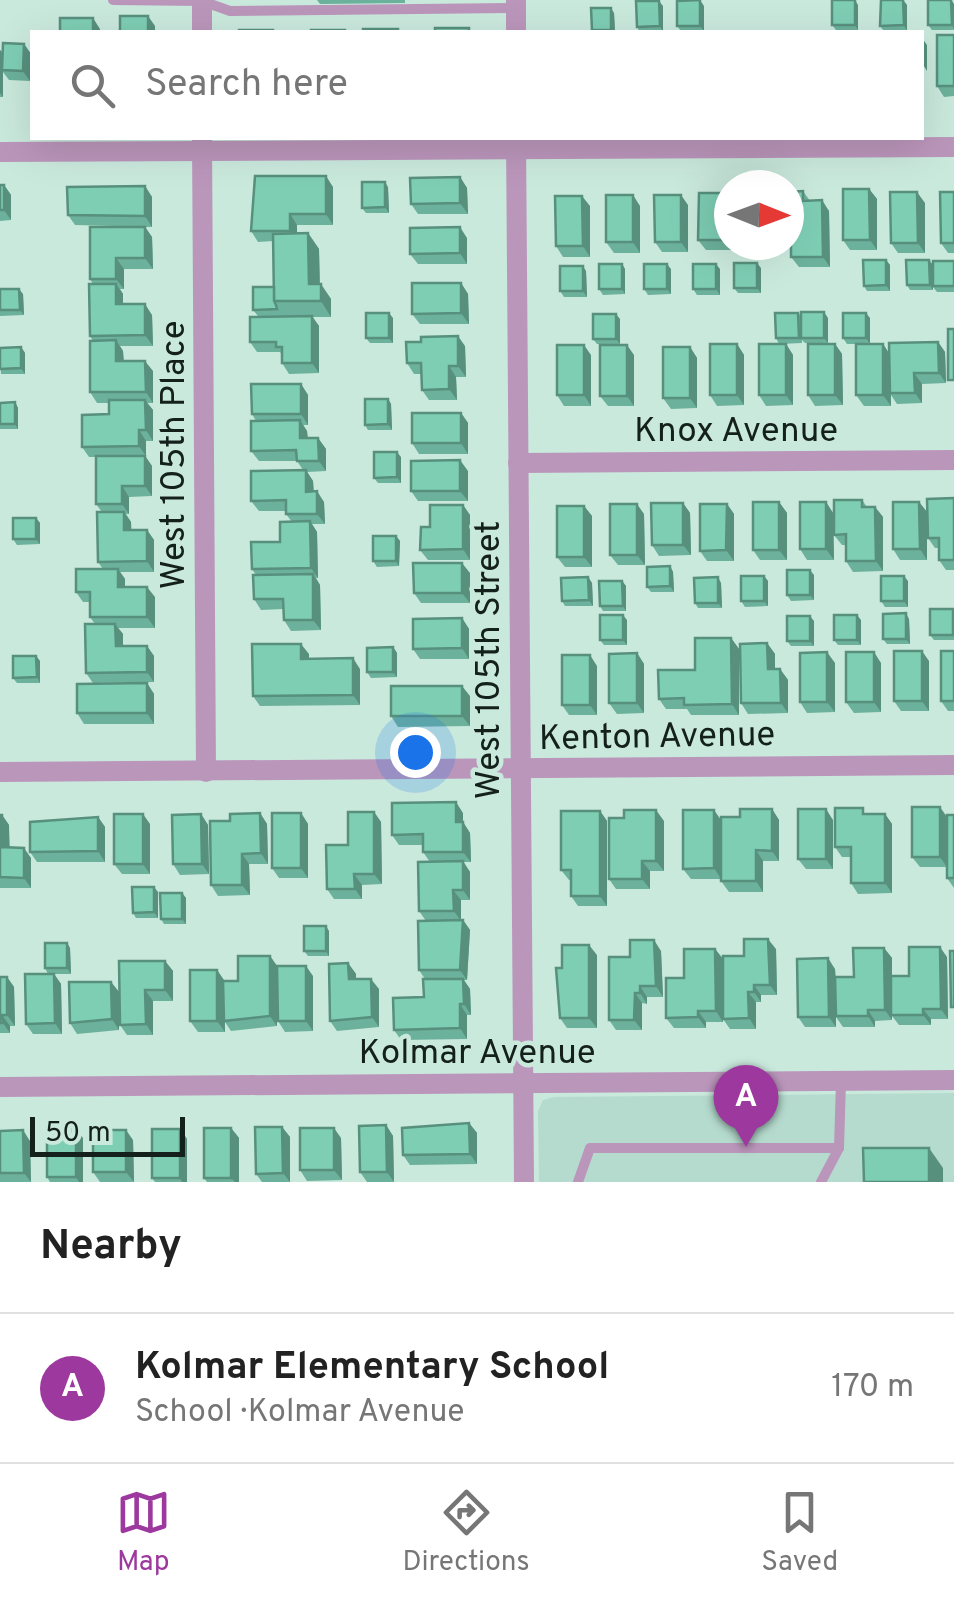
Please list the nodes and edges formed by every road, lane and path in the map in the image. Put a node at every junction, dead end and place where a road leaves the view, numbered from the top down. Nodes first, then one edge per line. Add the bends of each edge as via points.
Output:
1 (112, 0) edge
2 (202, 1) edge
3 (516, 4) edge
4 (202, 30) edge
5 (516, 30) edge
6 (516, 143) edge
7 (202, 144) edge
8 (954, 147) edge
9 (0, 152) edge
10 (954, 460) edge
11 (518, 463) junction
12 (954, 764) edge
13 (520, 769) junction
14 (0, 772) edge
15 (206, 772) junction
16 (954, 1080) edge
17 (842, 1081) junction
18 (524, 1082) junction
19 (0, 1087) edge
20 (839, 1148) junction
21 (524, 1182) edge
22 (578, 1182) edge
23 (821, 1182) edge

1 - 2 lane
2 - 3 lane via 230,11
2 - 4 street
3 - 5 street
6 - 7 street
6 - 8 street
6 - 11 street, West 105th Street
7 - 9 street
7 - 15 street, West 105th Place
10 - 11 street, Knox Avenue
11 - 13 street, West 105th Street
12 - 13 street, Kenton Avenue
13 - 15 street, Kenton Avenue
13 - 18 street, West 105th Street
14 - 15 street, Kenton Avenue
16 - 17 street, Kolmar Avenue
17 - 18 street, Kolmar Avenue
17 - 20 lane
18 - 19 street, Kolmar Avenue
18 - 21 street, West 105th Street
20 - 22 lane via 590,1148
20 - 23 lane

